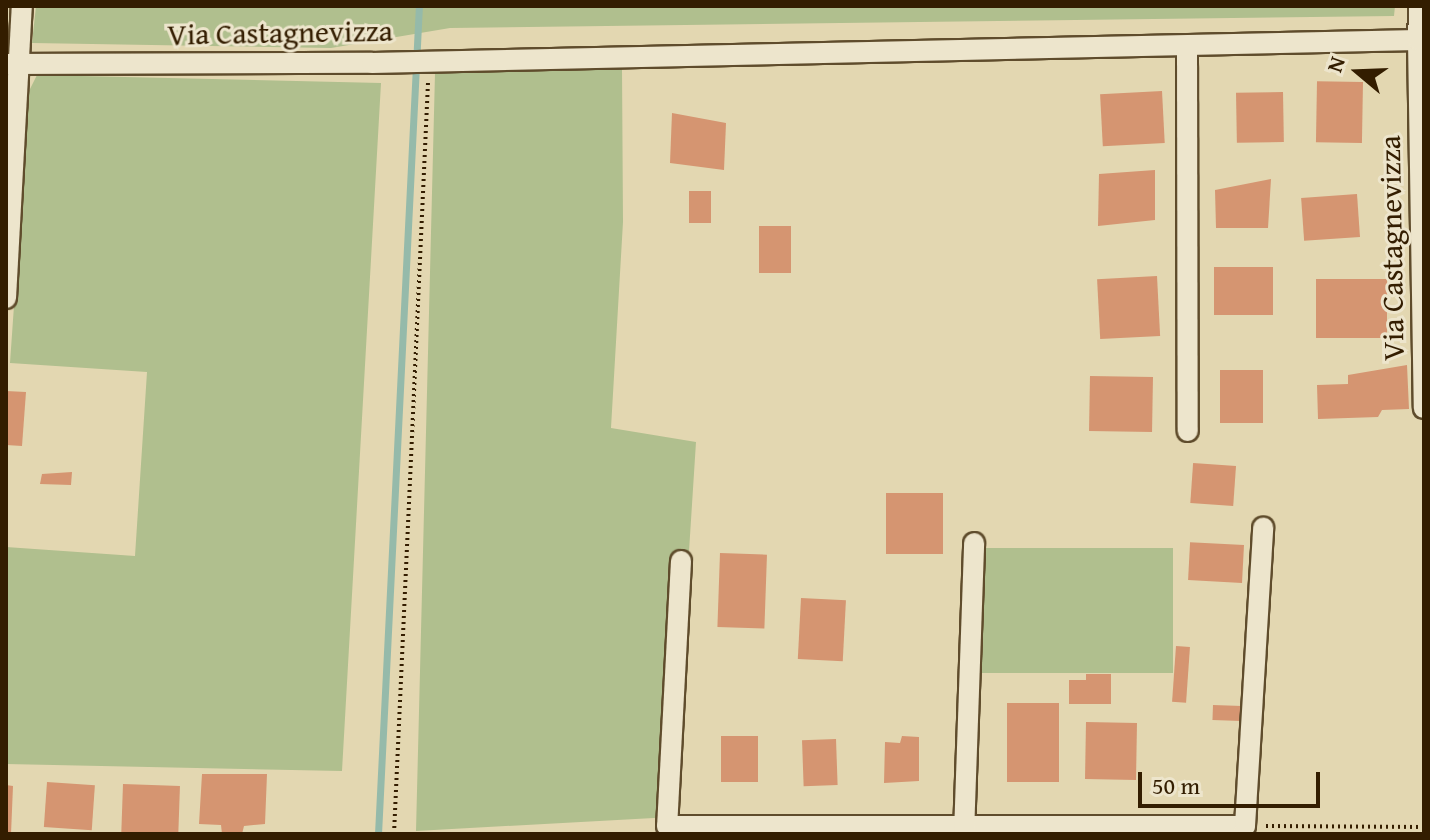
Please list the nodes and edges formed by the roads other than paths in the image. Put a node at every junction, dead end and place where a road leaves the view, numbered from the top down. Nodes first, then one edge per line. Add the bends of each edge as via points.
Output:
1 (22, 6) edge
2 (1419, 6) edge
3 (1421, 40) edge
4 (1187, 46) junction
5 (13, 64) edge
6 (6, 298) edge
7 (1424, 408) edge
8 (1188, 431) dead end
9 (1263, 528) dead end
10 (974, 543) dead end
11 (681, 561) dead end
12 (783, 830) edge
13 (965, 831) edge

1 - 5 street
2 - 3 street, Via Castagnevizza
3 - 4 street, Via Castagnevizza
3 - 7 street, Via Castagnevizza
4 - 5 street, Via Castagnevizza via 372,63
4 - 8 street
5 - 6 street
9 - 13 street via 1245,826
10 - 13 street
11 - 12 street via 667,826
12 - 13 street

